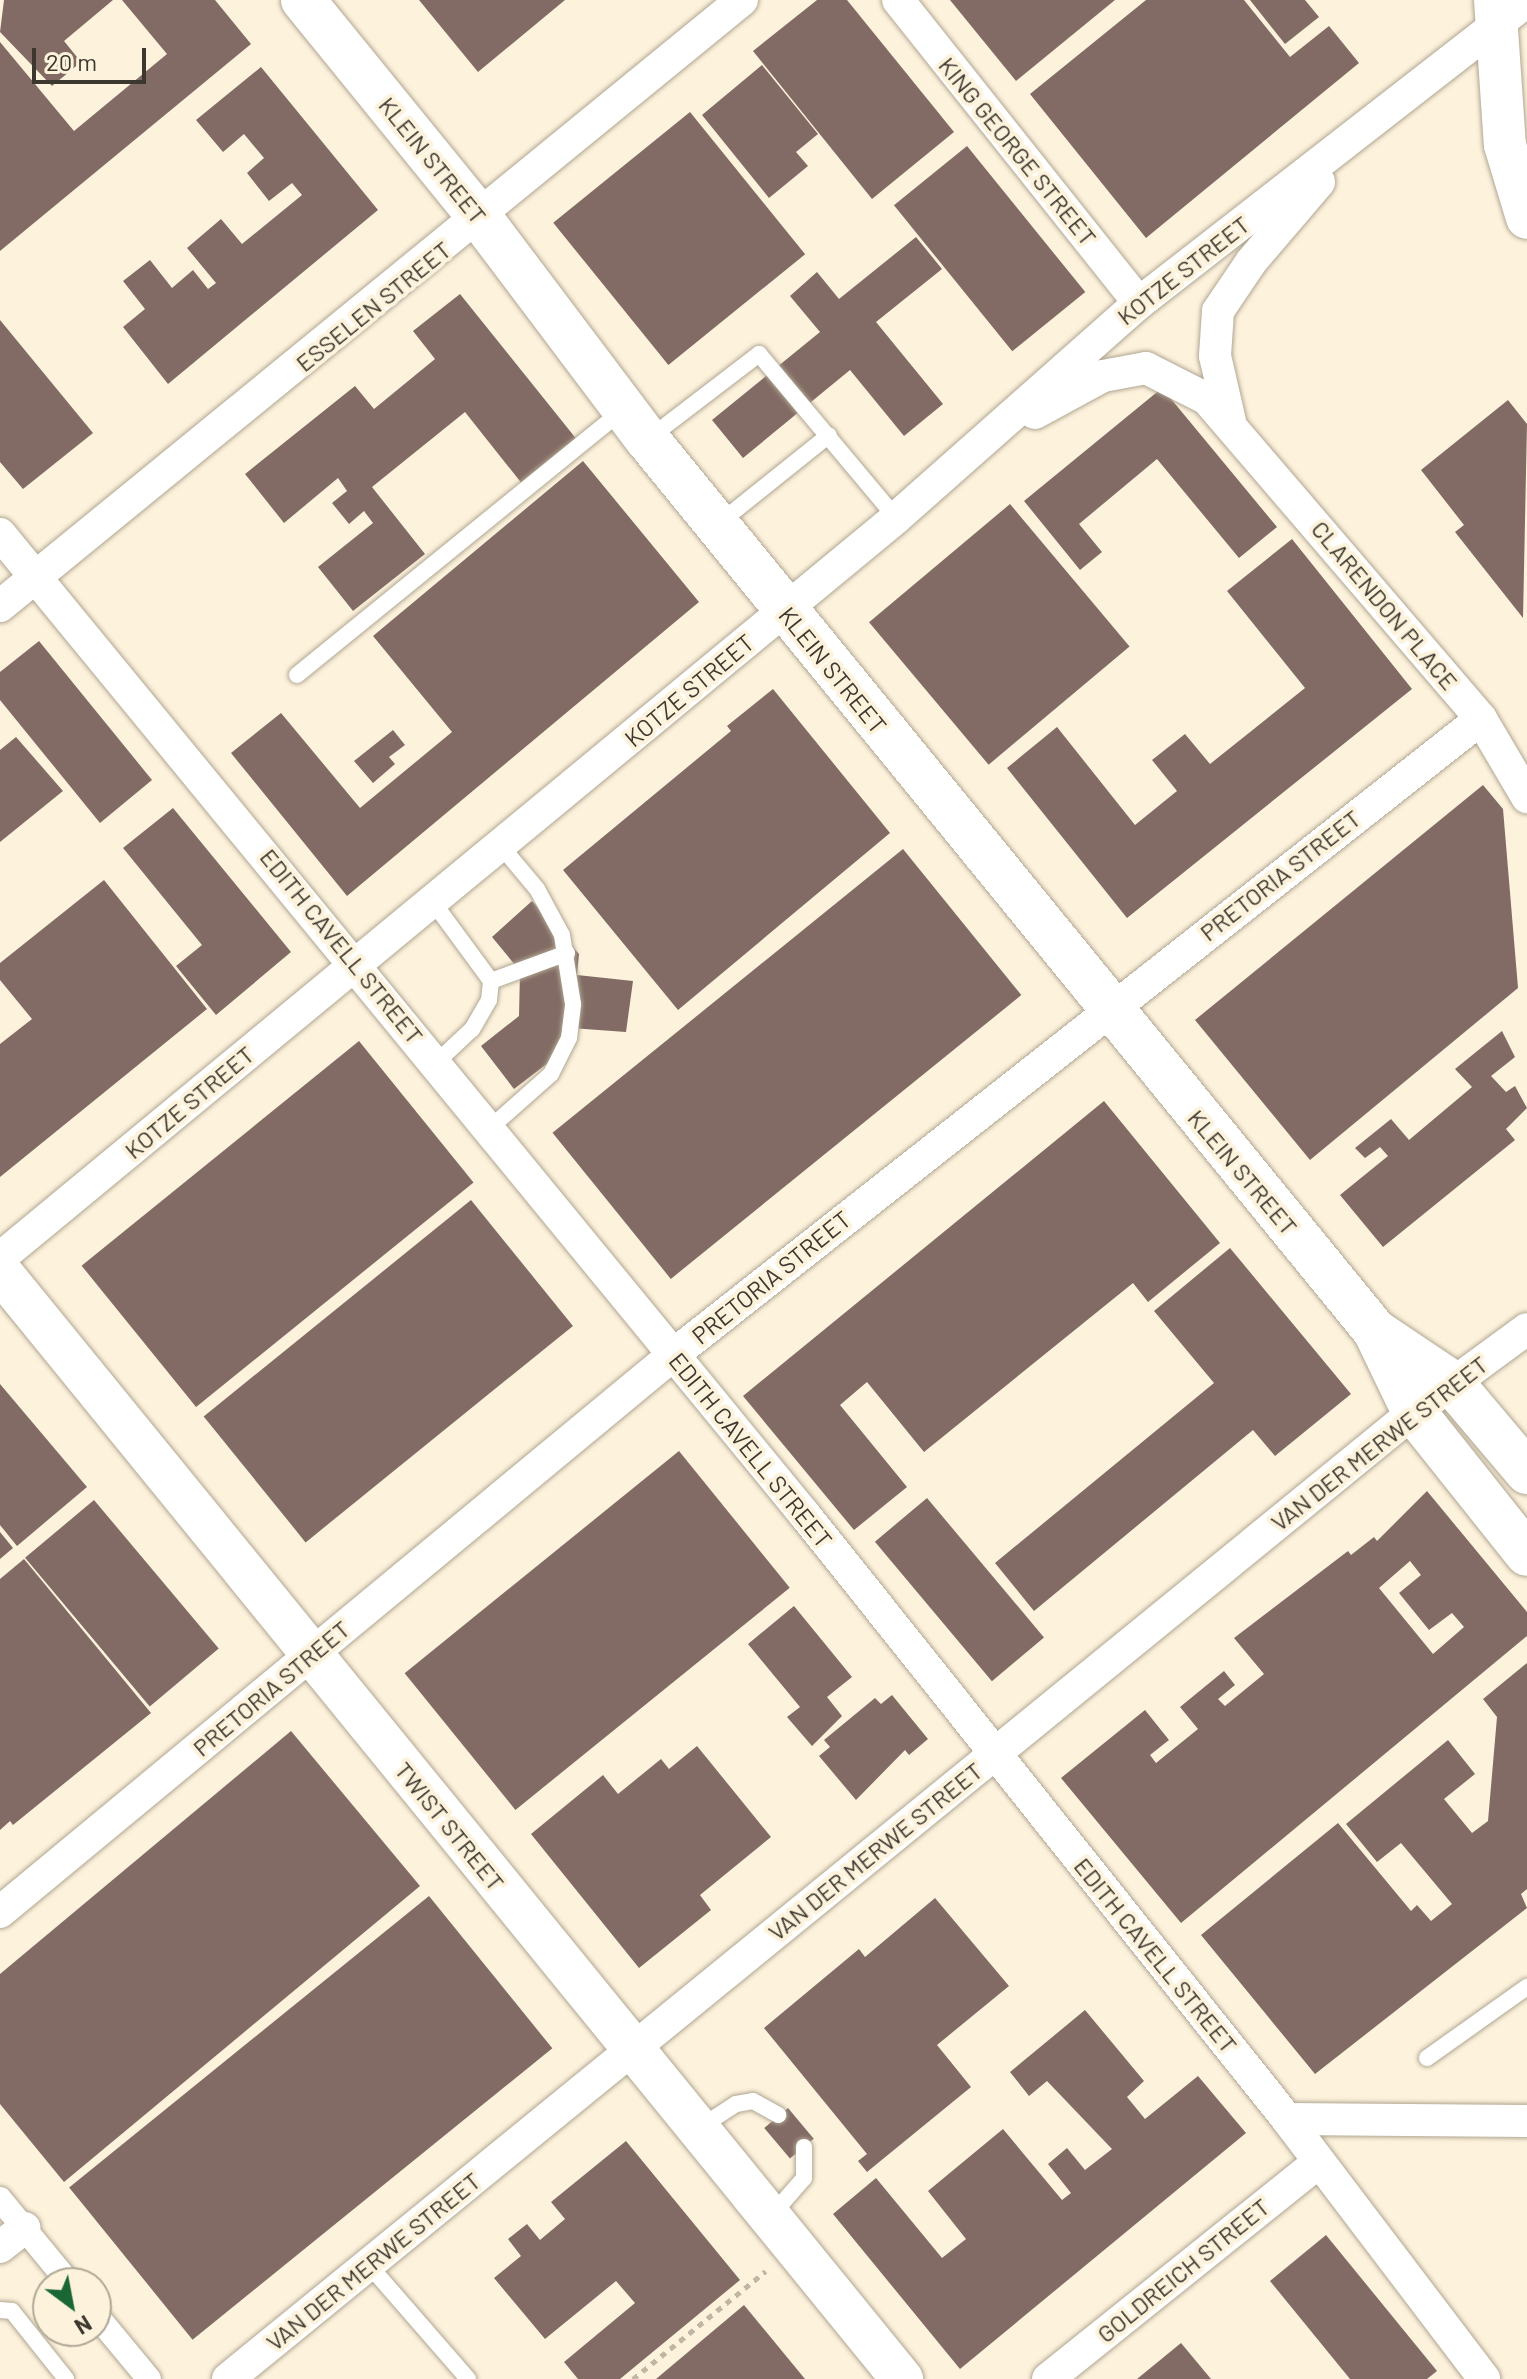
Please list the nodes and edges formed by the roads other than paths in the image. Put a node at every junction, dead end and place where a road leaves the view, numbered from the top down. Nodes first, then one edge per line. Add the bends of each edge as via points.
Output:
1 (303, 0) edge
2 (742, 0) edge
3 (898, 0) edge
4 (1527, 1) edge
5 (1494, 14) edge
6 (1372, 123) junction
7 (1527, 218) edge
8 (481, 219) junction
9 (1139, 303) junction
10 (1230, 421) junction
11 (636, 424) junction
12 (829, 435) junction
13 (981, 444) junction
14 (896, 518) junction
15 (717, 526) junction
16 (0, 534) edge
17 (36, 577) junction
18 (0, 606) edge
19 (785, 610) junction
20 (297, 675) dead end
21 (1481, 719) junction
22 (1527, 797) edge
23 (501, 846) junction
24 (433, 902) junction
25 (567, 953) junction
26 (358, 963) junction
27 (491, 981) junction
28 (1108, 1009) junction
29 (437, 1062) junction
30 (490, 1128) junction
31 (0, 1258) edge
32 (0, 1271) edge
33 (1527, 1329) edge
34 (1375, 1331) junction
35 (673, 1355) junction
36 (1451, 1382) junction
37 (1414, 1412) junction
38 (1527, 1472) edge
39 (1527, 1554) edge
40 (311, 1655) junction
41 (995, 1754) junction
42 (0, 1912) edge
43 (1527, 1987) edge
44 (632, 2049) junction
45 (1427, 2058) dead end
46 (778, 2115) dead end
47 (1287, 2119) junction
48 (1527, 2121) edge
49 (697, 2129) junction
50 (804, 2147) dead end
51 (1319, 2162) junction
52 (0, 2199) edge
53 (782, 2232) junction
54 (12, 2237) edge
55 (369, 2265) junction
56 (49, 2267) edge
57 (0, 2310) edge
58 (112, 2334) edge
59 (66, 2379) edge
60 (149, 2379) edge
61 (228, 2379) edge
62 (468, 2379) edge
63 (902, 2379) edge
64 (1048, 2379) edge
65 (1484, 2379) edge

1 - 8 main road, KLEIN STREET
2 - 8 street, ESSELEN STREET
3 - 9 street, KING GEORGE STREET
4 - 5 street, KOTZE STREET
5 - 6 street, KOTZE STREET
5 - 7 street via 1505,145
6 - 9 street, KOTZE STREET
6 - 10 street, CLARENDON PLACE via 1251,262 1218,311 1215,356
8 - 11 main road, KLEIN STREET
8 - 17 street, ESSELEN STREET
9 - 13 street, KOTZE STREET
10 - 13 street, CLARENDON PLACE via 1181,381 1146,368 1103,376
10 - 21 street, CLARENDON PLACE
11 - 12 lane via 759,354
11 - 15 main road, KLEIN STREET
11 - 20 lane
12 - 14 lane
12 - 15 lane
13 - 14 street, KOTZE STREET
14 - 19 street, KOTZE STREET
15 - 19 main road, KLEIN STREET
16 - 17 street, EDITH CAVELL STREET
17 - 18 street, ESSELEN STREET
17 - 26 street, EDITH CAVELL STREET
19 - 23 street, KOTZE STREET
19 - 28 main road, KLEIN STREET
21 - 22 street, CLARENDON PLACE
21 - 28 street, PRETORIA STREET
23 - 24 street, KOTZE STREET
23 - 25 lane via 537,889
24 - 26 street, KOTZE STREET
24 - 27 lane
25 - 27 lane
25 - 30 lane via 573,1004 569,1038 551,1074
26 - 29 street, EDITH CAVELL STREET
26 - 31 street, KOTZE STREET
27 - 29 lane via 489,1000 472,1029
28 - 34 main road, KLEIN STREET
28 - 35 street, PRETORIA STREET
29 - 30 street, EDITH CAVELL STREET
30 - 35 street, EDITH CAVELL STREET
32 - 40 street, TWIST STREET
33 - 36 street, VAN DER MERWE STREET
34 - 36 main road, KLEIN STREET
34 - 37 main road, KLEIN STREET
35 - 40 street, PRETORIA STREET
35 - 41 street, EDITH CAVELL STREET
36 - 37 street, VAN DER MERWE STREET
36 - 38 main road, KLEIN STREET
37 - 39 main road
37 - 41 street, VAN DER MERWE STREET
40 - 42 street, PRETORIA STREET
40 - 44 street, TWIST STREET
41 - 44 street, VAN DER MERWE STREET
41 - 47 street, EDITH CAVELL STREET
43 - 45 lane
44 - 49 street, TWIST STREET
44 - 55 street, VAN DER MERWE STREET
46 - 49 lane via 764,2104 744,2102
47 - 48 street
47 - 51 street, EDITH CAVELL STREET
49 - 53 street, TWIST STREET
50 - 53 lane via 804,2178
51 - 64 street, GOLDREICH STREET
51 - 65 street, EDITH CAVELL STREET
52 - 54 street
53 - 63 street, TWIST STREET
54 - 56 street
55 - 61 street, VAN DER MERWE STREET
55 - 62 lane
57 - 59 lane via 12,2311
58 - 60 street

